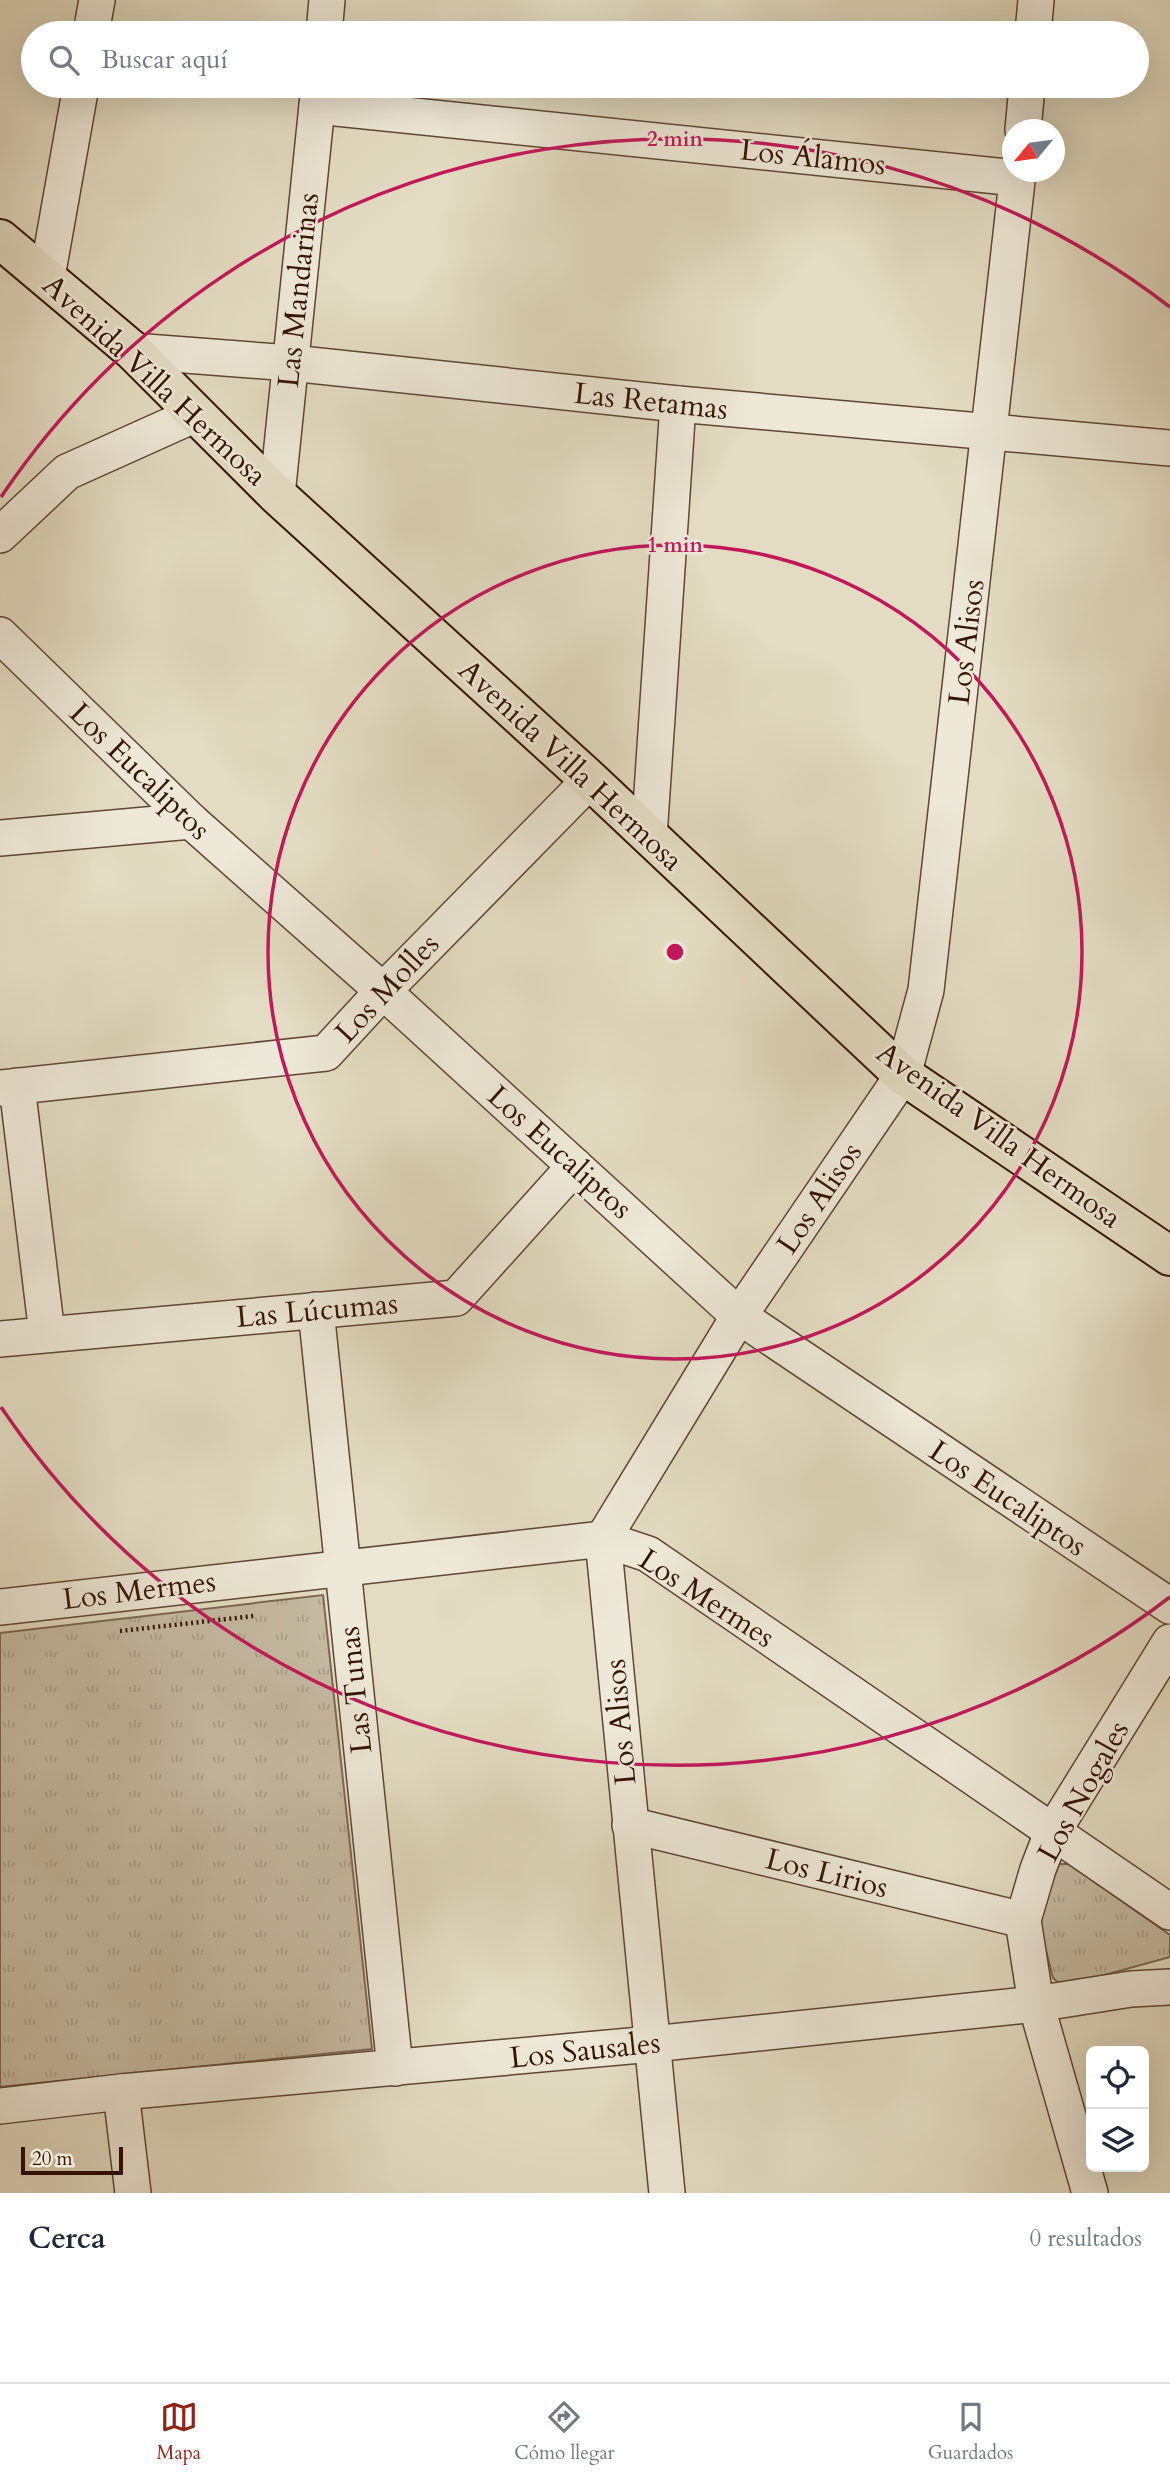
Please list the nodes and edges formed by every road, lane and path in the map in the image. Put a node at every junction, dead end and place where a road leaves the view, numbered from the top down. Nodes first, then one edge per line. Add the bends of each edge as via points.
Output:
1 (96, 0) edge
2 (327, 0) edge
3 (1037, 0) edge
4 (93, 21) edge
5 (325, 21) edge
6 (1034, 21) edge
7 (79, 98) edge
8 (318, 98) edge
9 (336, 98) edge
10 (1026, 98) edge
11 (1024, 119) edge
12 (1002, 173) edge
13 (1017, 182) edge
14 (0, 239) edge
15 (47, 277) junction
16 (133, 351) junction
17 (291, 363) junction
18 (678, 404) junction
19 (196, 414) junction
20 (990, 432) junction
21 (1170, 448) edge
22 (277, 495) junction
23 (0, 535) edge
24 (0, 635) edge
25 (590, 780) junction
26 (191, 821) junction
27 (649, 836) junction
28 (0, 838) edge
29 (383, 991) junction
30 (903, 1075) junction
31 (9, 1087) edge
32 (575, 1166) junction
33 (1170, 1256) edge
34 (316, 1310) junction
35 (738, 1316) junction
36 (47, 1334) junction
37 (0, 1339) edge
38 (603, 1539) junction
39 (342, 1567) junction
40 (1170, 1605) edge
41 (0, 1606) edge
42 (1170, 1642) edge
43 (630, 1825) junction
44 (1052, 1833) junction
45 (1170, 1912) edge
46 (1023, 1920) junction
47 (1170, 1987) edge
48 (1036, 2004) junction
49 (652, 2044) junction
50 (395, 2068) junction
51 (121, 2092) junction
52 (0, 2106) edge
53 (133, 2193) edge
54 (667, 2193) edge
55 (1090, 2193) edge

1 - 4 street
2 - 5 street
3 - 6 street
7 - 15 street
8 - 17 street, Las Mandarinas
9 - 12 street, Los Álamos
10 - 11 street
13 - 20 street, Los Alisos
14 - 15 main road, Avenida Villa Hermosa
15 - 16 main road, Avenida Villa Hermosa
16 - 17 street, Las Retamas
16 - 19 main road, Avenida Villa Hermosa
17 - 18 street, Las Retamas
17 - 22 street, Las Mandarinas
18 - 20 street, Las Retamas
18 - 27 street
19 - 22 main road, Avenida Villa Hermosa
19 - 23 street via 67,472
20 - 21 street, Las Retamas
20 - 30 street, Los Alisos via 926,990
22 - 25 main road, Avenida Villa Hermosa
24 - 26 street, Los Eucaliptos
25 - 27 main road, Avenida Villa Hermosa
25 - 29 street, Los Molles
26 - 28 street
26 - 29 street, Los Eucaliptos
27 - 30 main road, Avenida Villa Hermosa
29 - 31 street, Los Molles via 327,1053
29 - 32 street, Los Eucaliptos
30 - 33 main road, Avenida Villa Hermosa
30 - 35 street, Los Alisos
31 - 36 street
32 - 34 street, Las Lúcumas via 456,1298
32 - 35 street, Los Eucaliptos
34 - 36 street, Las Lúcumas
34 - 39 street, Las Tunas
35 - 38 street, Los Alisos
35 - 40 street, Los Eucaliptos
36 - 37 street, Las Lúcumas
38 - 39 street, Los Mermes
38 - 43 street, Los Alisos
38 - 44 street, Los Mermes via 648,1554
39 - 41 street, Los Mermes
39 - 50 street, Las Tunas
42 - 44 street, Los Nogales
43 - 46 street, Los Lirios
43 - 49 street, Los Alisos
44 - 45 street, Los Mermes
44 - 46 street, Los Nogales
46 - 48 street, Los Nogales
47 - 48 street, Los Sausales
48 - 49 street, Los Sausales
48 - 55 street, Los Nogales
49 - 50 street, Los Sausales
49 - 54 street, Los Alisos
50 - 51 street, Los Sausales
51 - 52 street, Los Sausales
51 - 53 street

